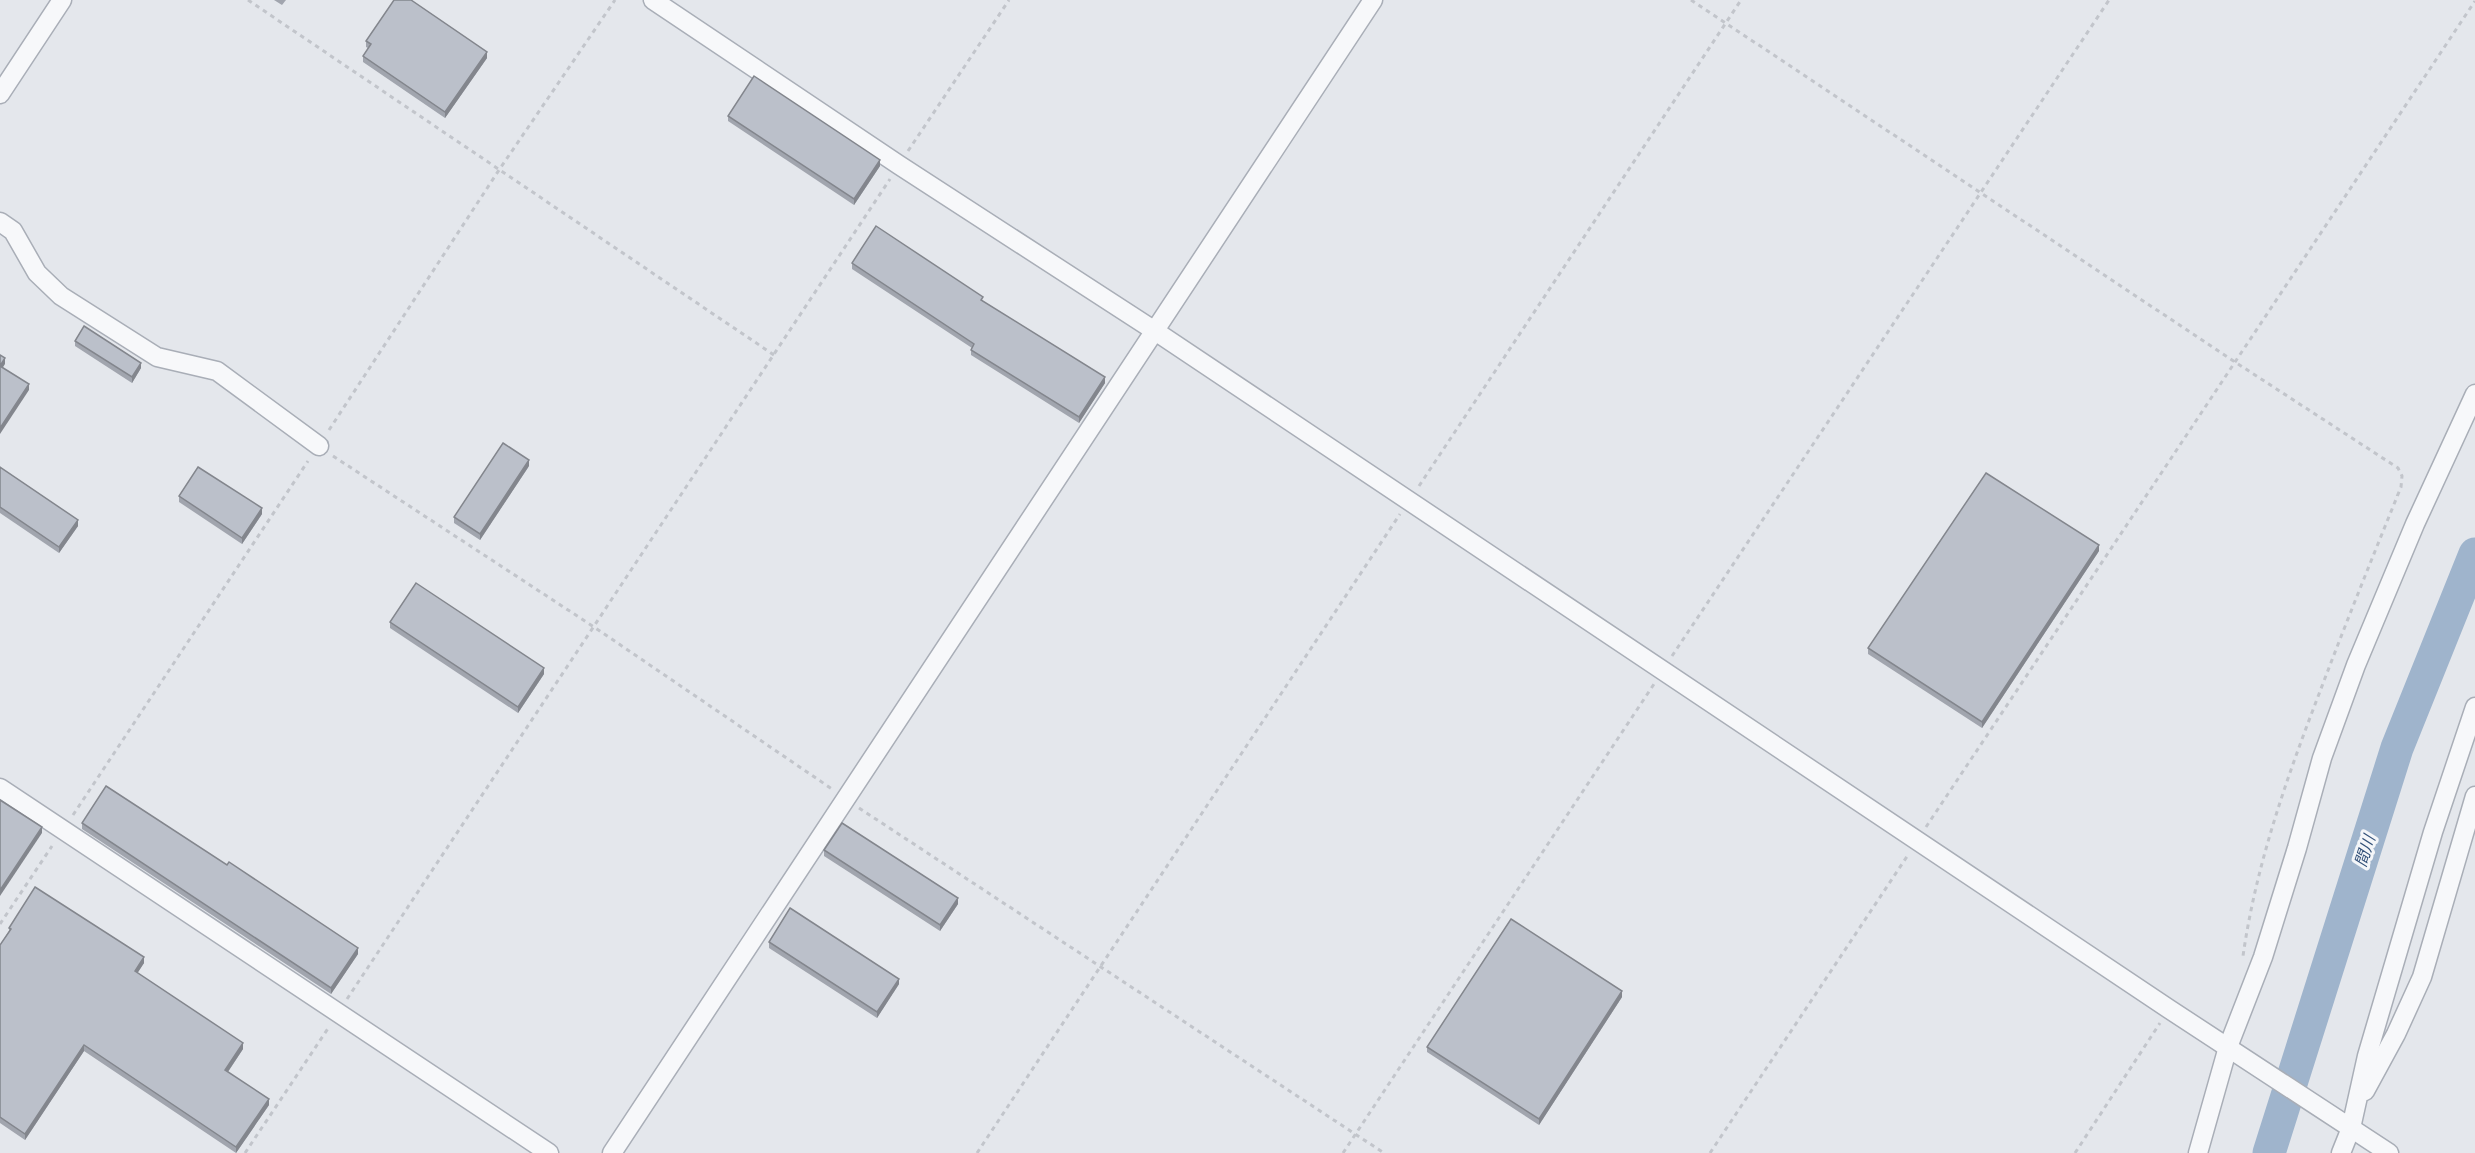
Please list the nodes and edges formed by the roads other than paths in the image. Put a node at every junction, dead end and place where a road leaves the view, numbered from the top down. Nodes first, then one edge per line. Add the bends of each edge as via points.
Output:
1 (62, 0) edge
2 (653, 0) edge
3 (1373, 0) edge
4 (0, 93) edge
5 (0, 222) edge
6 (1155, 331) junction
7 (2475, 394) edge
8 (319, 446) road end
9 (2475, 707) edge
10 (0, 788) edge
11 (2475, 796) edge
12 (2232, 1049) junction
13 (2358, 1094) junction
14 (2347, 1125) junction
15 (549, 1153) edge
16 (612, 1153) edge
17 (2198, 1153) edge
18 (2342, 1153) edge
19 (2389, 1153) edge

1 - 4 street
2 - 6 street
3 - 6 street
5 - 8 street via 13,231 37,273 61,296 157,357 217,371
6 - 12 street
6 - 16 street
7 - 12 street via 2356,665 2322,758
9 - 13 street via 2433,832
10 - 15 street
11 - 13 street via 2422,977 2367,1089
12 - 14 street
12 - 17 street
13 - 14 street
14 - 18 street
14 - 19 street

